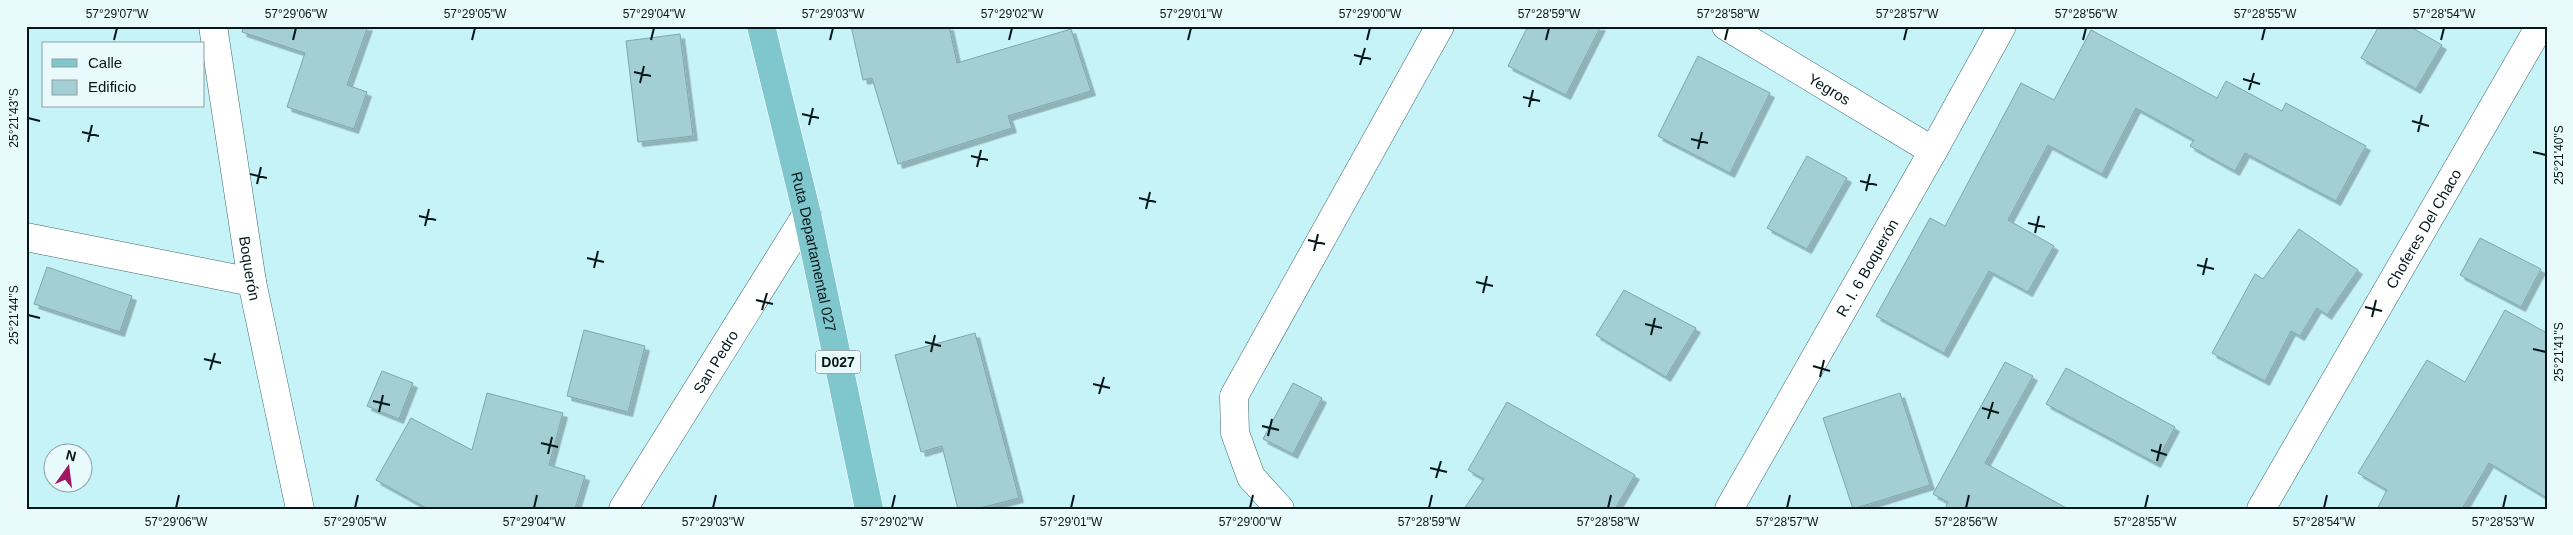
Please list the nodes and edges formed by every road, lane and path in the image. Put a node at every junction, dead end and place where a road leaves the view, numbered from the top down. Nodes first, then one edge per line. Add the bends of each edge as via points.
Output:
1 (213, 26) edge
2 (761, 26) edge
3 (1440, 26) edge
4 (1726, 26) edge
5 (2002, 26) edge
6 (2540, 26) edge
7 (1934, 151) junction
8 (807, 214) junction
9 (26, 238) edge
10 (252, 282) junction
11 (1737, 506) edge
12 (300, 509) edge
13 (623, 509) edge
14 (869, 509) edge
15 (1280, 509) edge
16 (2262, 509) edge

1 - 10 street, Boquerón
2 - 8 main road, Ruta Departamental 027 / D027
3 - 15 street via 1234,396 1235,433 1251,477
4 - 7 street, Yegros
5 - 7 street, R. I. 6 Boquerón
6 - 16 street, Choferes Del Chaco
7 - 11 street, R. I. 6 Boquerón
8 - 13 street, San Pedro
8 - 14 main road, Ruta Departamental 027 / D027
9 - 10 street
10 - 12 street, Boquerón

